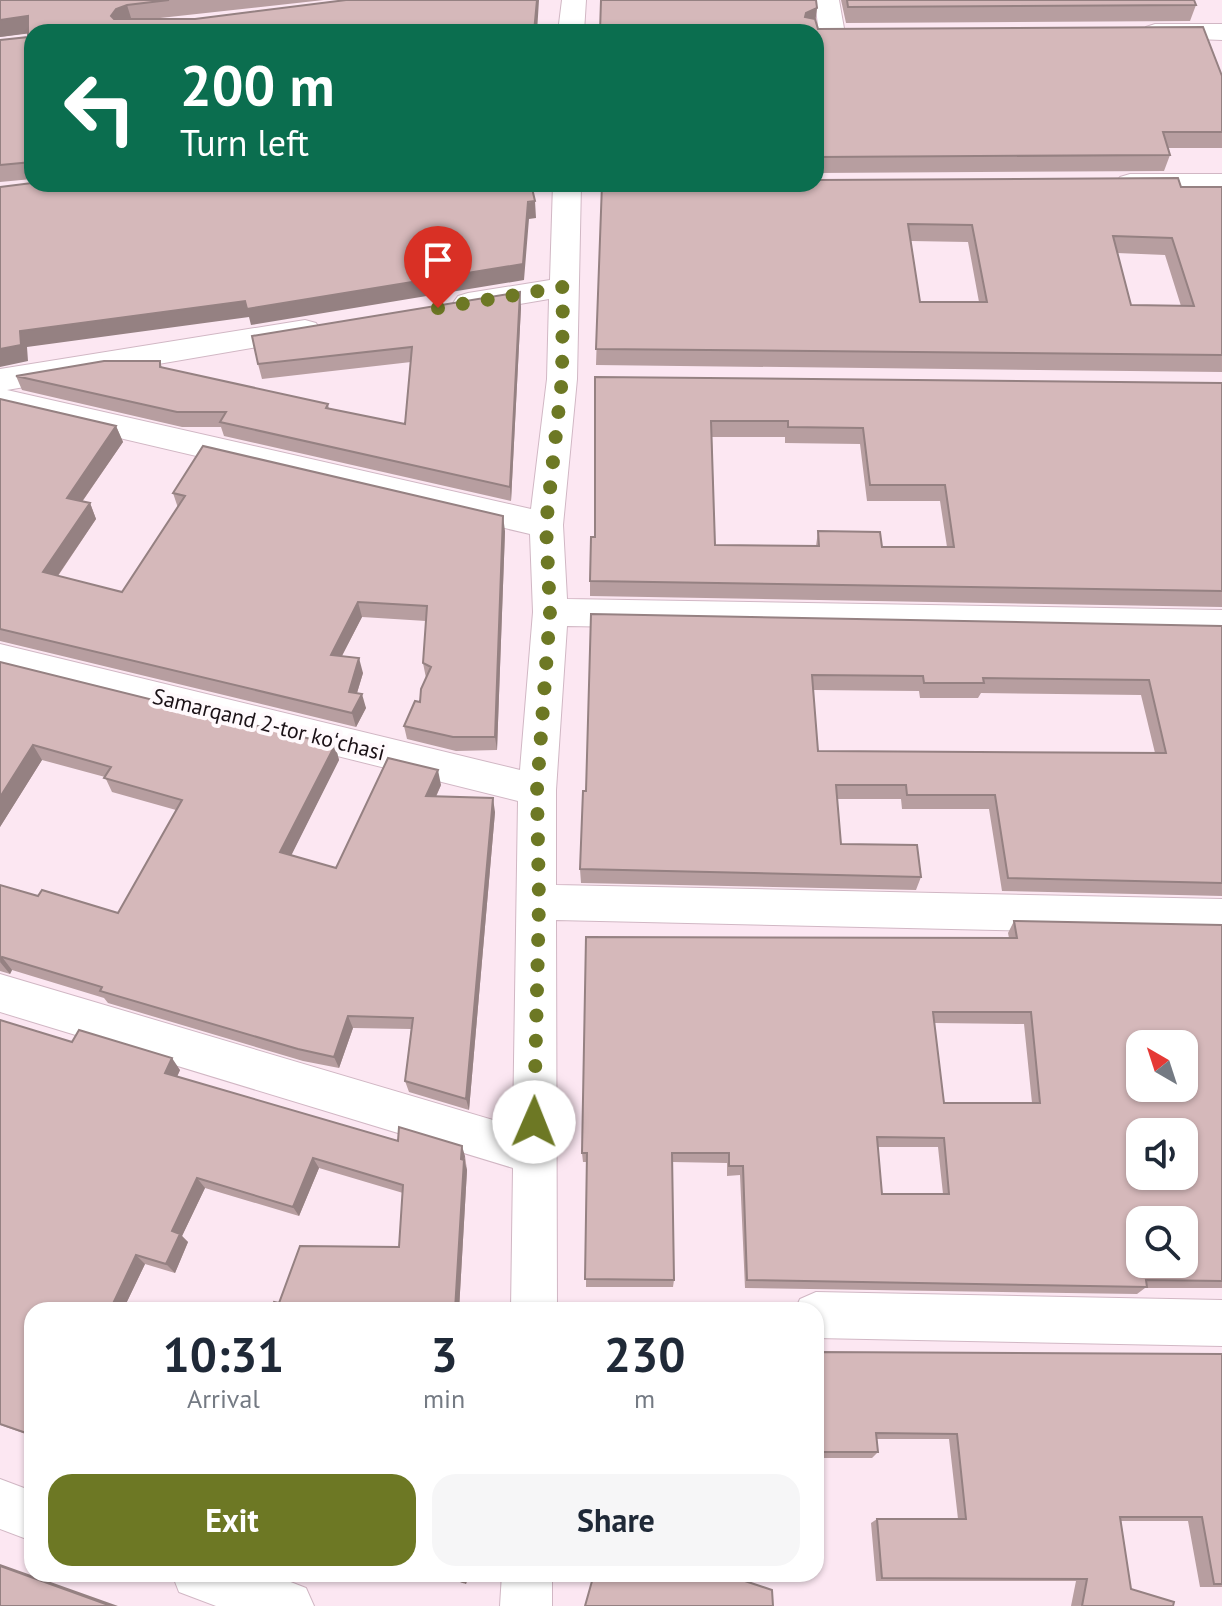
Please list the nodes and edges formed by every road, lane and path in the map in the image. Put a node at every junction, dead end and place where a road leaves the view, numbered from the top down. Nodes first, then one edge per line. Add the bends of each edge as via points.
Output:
1 (574, 0) edge
2 (827, 0) edge
3 (572, 24) edge
4 (1129, 32) edge
5 (1222, 32) edge
6 (824, 34) edge
7 (864, 34) edge
8 (1110, 183) edge
9 (1222, 183) edge
10 (577, 192) edge
11 (563, 287) junction
12 (438, 308) edge
13 (328, 326) edge
14 (0, 380) edge
15 (0, 399) edge
16 (546, 525) junction
17 (550, 612) junction
18 (1222, 624) edge
19 (0, 658) edge
20 (537, 790) junction
21 (539, 902) junction
22 (1222, 917) edge
23 (0, 993) edge
24 (533, 1153) junction
25 (534, 1302) edge
26 (824, 1315) edge
27 (1222, 1323) edge
28 (0, 1504) edge
29 (24, 1513) edge
30 (220, 1582) edge
31 (527, 1582) edge
32 (288, 1606) edge
33 (526, 1606) edge

1 - 3 street
2 - 6 street
4 - 5 street
6 - 7 street
8 - 9 street
10 - 11 street
11 - 12 street
11 - 16 street via 578,379
13 - 14 street
15 - 16 street
16 - 17 street
17 - 18 street
17 - 20 street
19 - 20 street, Samarqand 2-tor koʻchasi
20 - 21 street
21 - 22 street
21 - 24 street
23 - 24 street
24 - 25 street
26 - 27 street
28 - 29 street
30 - 32 street
31 - 33 street

